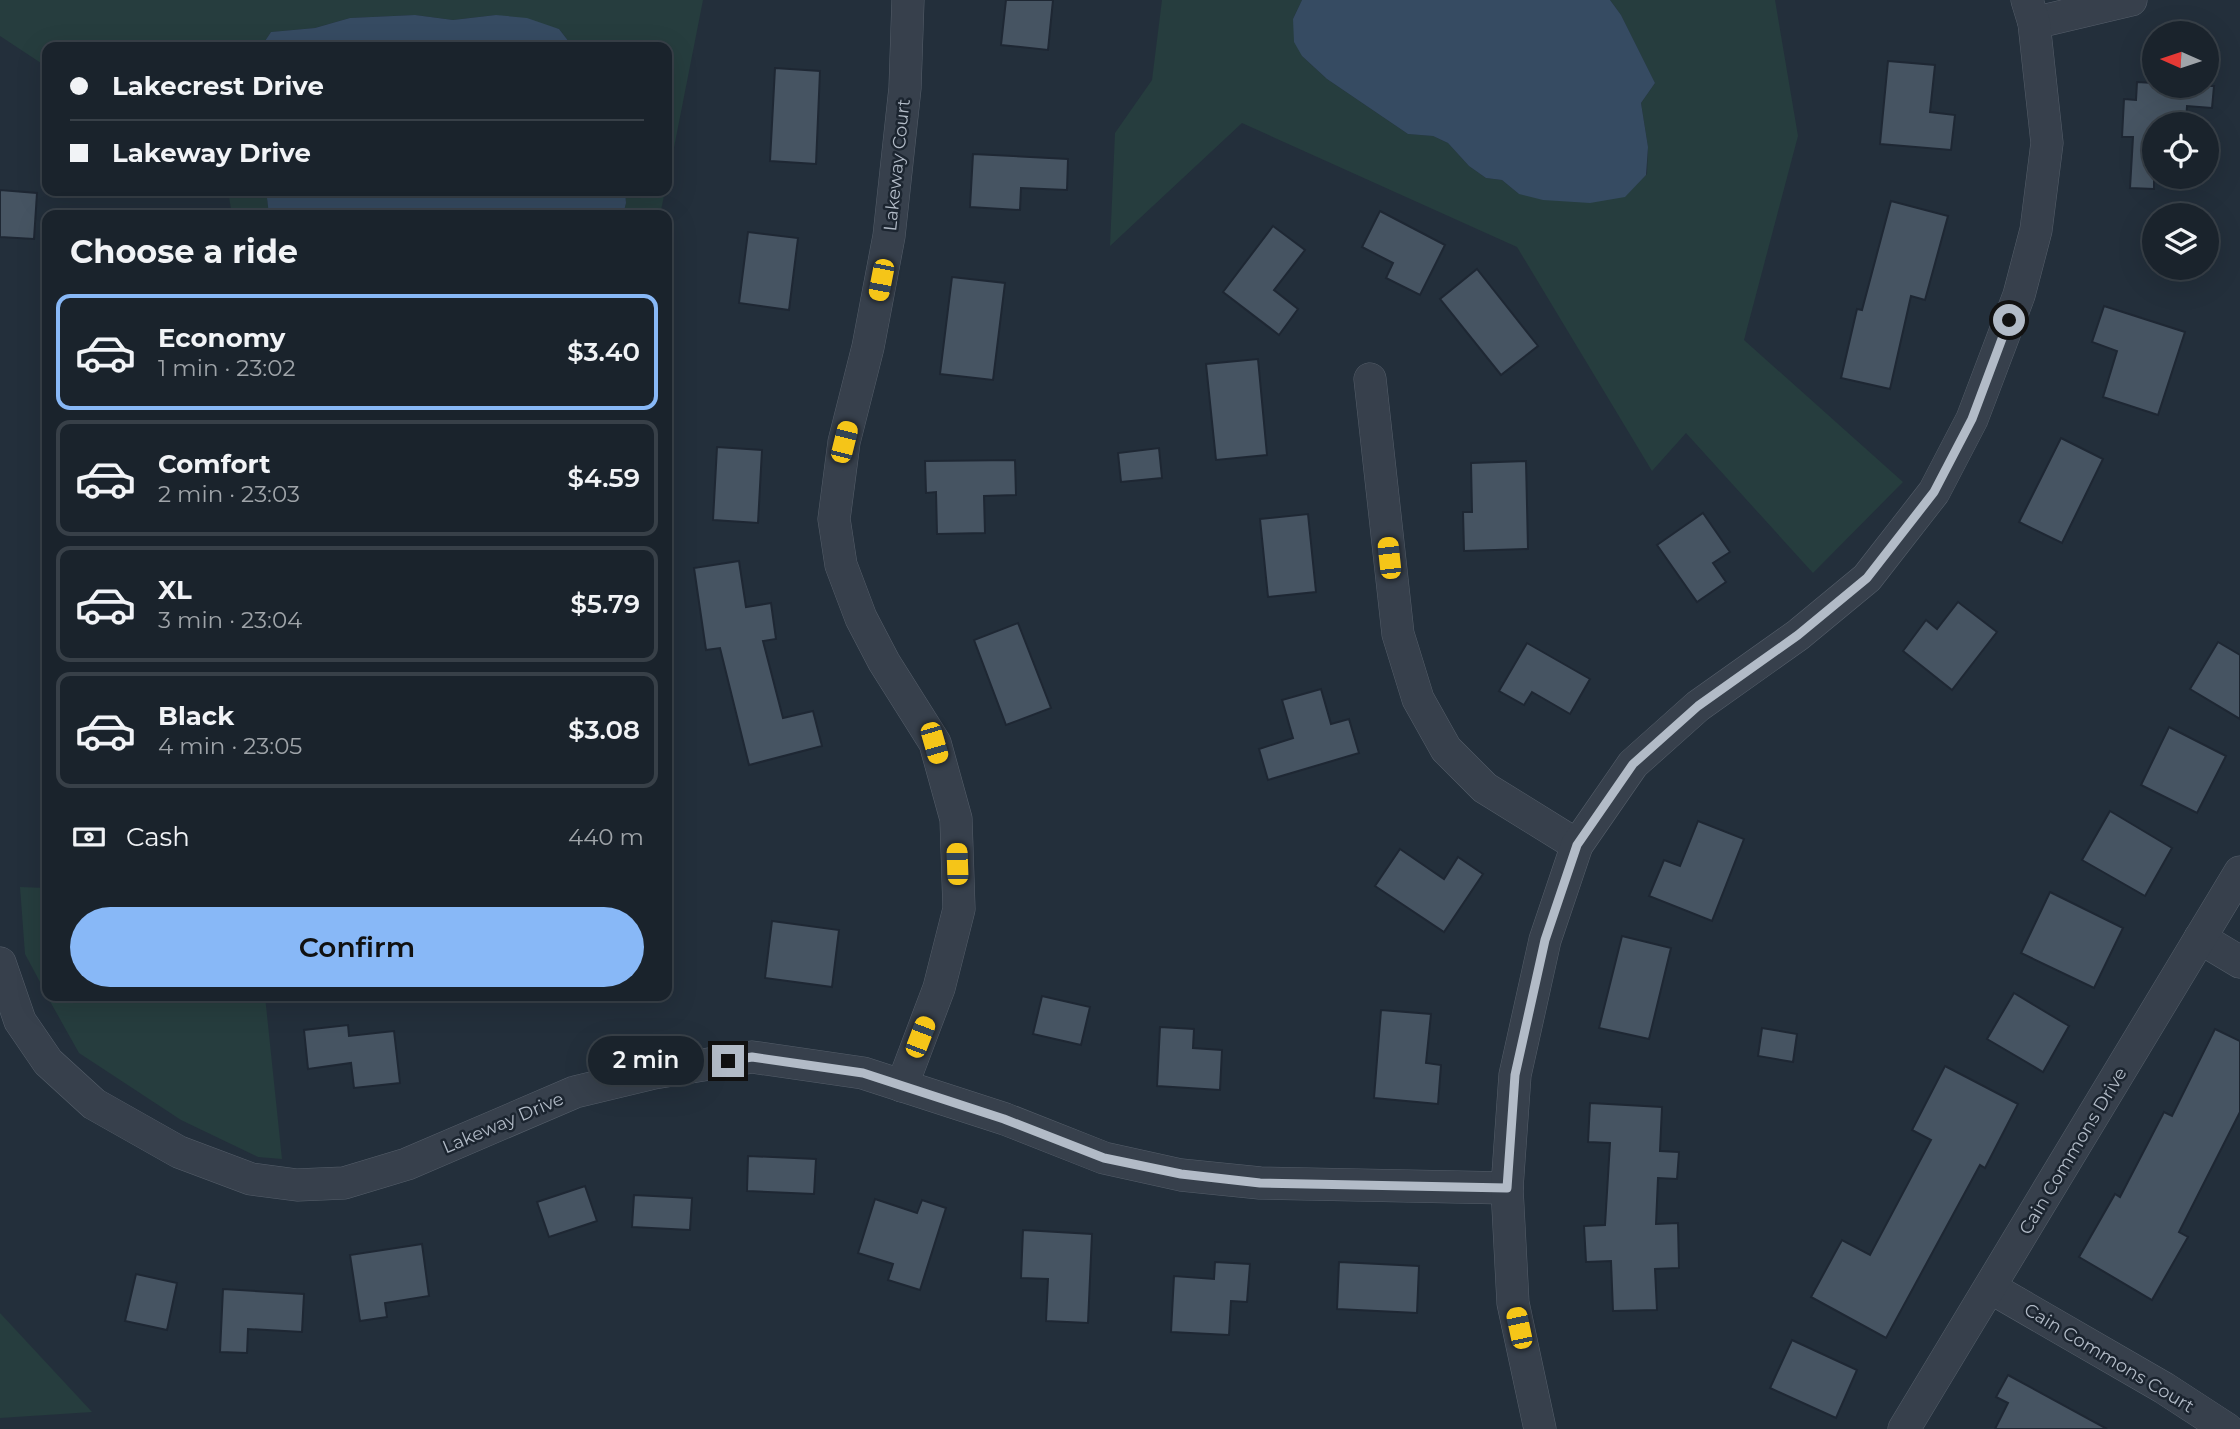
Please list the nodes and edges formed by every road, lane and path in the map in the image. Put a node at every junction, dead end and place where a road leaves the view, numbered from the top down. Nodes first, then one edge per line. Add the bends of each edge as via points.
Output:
1 (908, 0) edge
2 (2131, 0) edge
3 (2031, 11) edge
4 (1370, 379) dead end
5 (1577, 845) junction
6 (2240, 872) edge
7 (2200, 938) junction
8 (2240, 962) edge
9 (0, 963) edge
10 (902, 1086) junction
11 (1507, 1188) junction
12 (1991, 1288) junction
13 (1540, 1429) edge
14 (1904, 1429) edge
15 (2227, 1429) edge

1 - 10 street, Lakeway Court via 905,88 889,236 844,442 834,519 841,565 861,618 934,743 956,819 959,909 939,988
2 - 3 street
3 - 5 street via 2047,143 2036,230 2019,295 1972,419 1934,492 1867,578 1798,635 1698,706 1633,764
4 - 5 street via 1398,634 1418,699 1446,749 1485,788
5 - 11 street via 1545,940 1515,1075
6 - 7 street, Cain Commons Drive
7 - 8 street
7 - 12 street, Cain Commons Drive
9 - 10 street, Lakeway Drive via 20,1021 48,1062 94,1104 179,1152 251,1179 297,1185 344,1182 407,1164 575,1092 752,1057 863,1073
10 - 11 street, Lakeway Drive via 1104,1158 1181,1174 1260,1183
11 - 13 street via 1513,1303
12 - 14 street, Cain Commons Drive
12 - 15 street, Cain Commons Court

